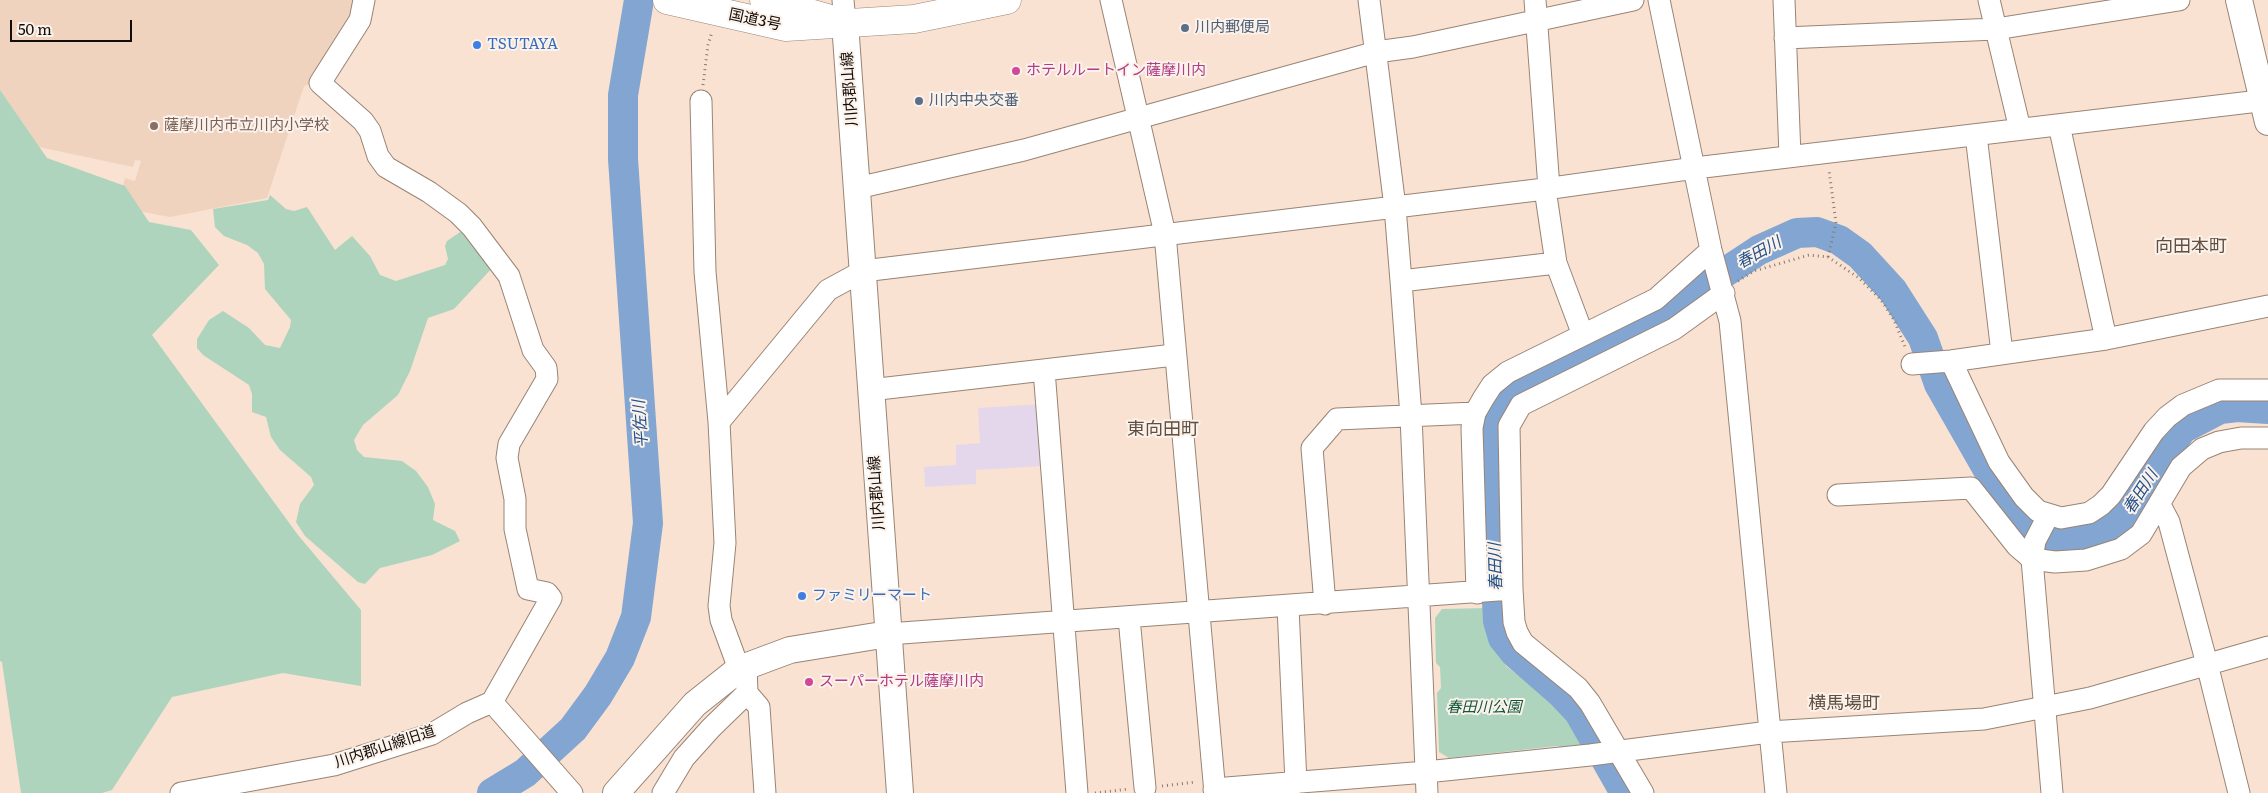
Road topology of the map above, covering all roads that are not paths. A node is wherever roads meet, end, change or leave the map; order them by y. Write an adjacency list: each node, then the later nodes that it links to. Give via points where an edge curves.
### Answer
1 (364, 0): 65 (street, via 360,20 320,83 363,120 378,156 386,166 429,192 472,227 509,276 533,350 546,368 546,379 509,444 507,458 515,499 515,529 528,589 547,593 551,598)
2 (764, 0): 14 (highway, 国道3号)
3 (1007, 0): 14 (highway, 国道3号, via 914,19)
4 (1112, 0): 20 (street)
5 (1369, 0): 17 (street)
6 (1633, 0): 13 (street)
7 (1659, 0): 25 (street)
8 (1784, 0): 16 (street)
9 (1988, 0): 15 (street)
10 (2179, 0): 15 (street)
11 (2238, 0): 19 (main road)
12 (672, 1): 14 (highway, 国道3号, via 786,27)
13 (1536, 10): 17 (street, via 1413,47); 27 (street)
14 (844, 12): 26 (main road, 川内郡山線)
15 (1996, 29): 16 (street); 22 (street)
16 (1785, 38): 24 (street)
17 (1376, 52): 20 (street); 28 (street)
18 (701, 101): 47 (street, via 705,272)
19 (2266, 108): 21 (street)
20 (1138, 118): 26 (street, via 1024,150); 29 (street)
21 (2059, 125): 22 (street); 37 (street)
22 (2020, 129): 23 (street)
23 (1976, 134): 24 (street); 38 (street)
24 (1790, 156): 25 (street)
25 (1695, 168): 27 (street); 30 (street)
26 (856, 188): 32 (main road, 川内郡山線)
27 (1547, 188): 28 (street); 31 (street)
28 (1395, 207): 29 (street); 33 (street)
29 (1165, 234): 32 (street); 39 (street)
30 (1712, 255): 34 (street); 36 (street, via 1656,299)
31 (1556, 263): 33 (street); 36 (street)
32 (862, 271): 43 (main road, 川内郡山線); 47 (street, via 828,290)
33 (1401, 281): 46 (street)
34 (1723, 290): 53 (street, via 1674,329 1521,405 1514,414 1508,439); 67 (street, via 1730,321)
35 (2268, 306): 37 (street)
36 (1583, 335): 45 (street, via 1508,372 1492,385)
37 (2106, 339): 38 (street)
38 (2002, 353): 40 (street)
39 (1174, 355): 42 (street); 58 (street)
40 (1948, 361): 41 (street); 51 (street, via 1999,462 2024,497)
41 (1916, 363)
42 (1044, 370): 43 (street); 60 (street)
43 (870, 390): 61 (main road, 川内郡山線)
44 (2268, 390): 51 (street, via 2219,390 2182,406 2154,431 2101,505 2076,517)
45 (1475, 413): 46 (street); 54 (street, via 1472,428)
46 (1411, 416): 55 (street); 56 (street, via 1337,419 1312,448)
47 (719, 422): 64 (street, via 725,543 719,606 721,620)
48 (2268, 438): 50 (street, via 2241,438 2202,449 2181,467)
49 (1838, 495): 52 (street, via 1971,488 2017,546)
50 (2160, 505): 52 (street, via 2141,534 2121,549 2079,561 2054,562); 63 (street, via 2168,522)
51 (2047, 519): 52 (street)
52 (2033, 550): 66 (street)
53 (1509, 590): 54 (street); 68 (street, via 1514,622 1523,643 1578,688)
54 (1480, 592): 55 (street)
55 (1418, 598): 56 (street); 70 (street)
56 (1325, 604): 57 (street)
57 (1288, 607): 58 (street); 69 (street)
58 (1199, 613): 59 (street); 73 (street)
59 (1129, 618): 60 (street); 71 (street)
60 (1064, 622): 61 (street); 79 (street)
61 (888, 634): 64 (main road, via 790,650); 78 (main road, 川内郡山線)
62 (2268, 647): 63 (street)
63 (2208, 664): 66 (street); 83 (street)
64 (744, 676): 75 (main road, via 695,704); 76 (street, via 711,728 684,758); 77 (street, via 759,707)
65 (492, 702): 72 (street); 74 (street, 川内郡山線旧道, via 432,734 334,765)
66 (2044, 708): 67 (street, via 1984,719); 82 (street)
67 (1769, 732): 68 (street); 81 (street)
68 (1616, 751): 70 (street); 80 (street)
69 (1296, 783): 70 (street); 73 (street)
70 (1427, 783)
71 (1145, 788)
72 (570, 791)
73 (1215, 791)
74 (181, 793)
75 (616, 793)
76 (663, 793)
77 (765, 793)
78 (900, 793)
79 (1077, 793)
80 (1643, 793)
81 (1776, 793)
82 (2052, 793)
83 (2239, 793)

